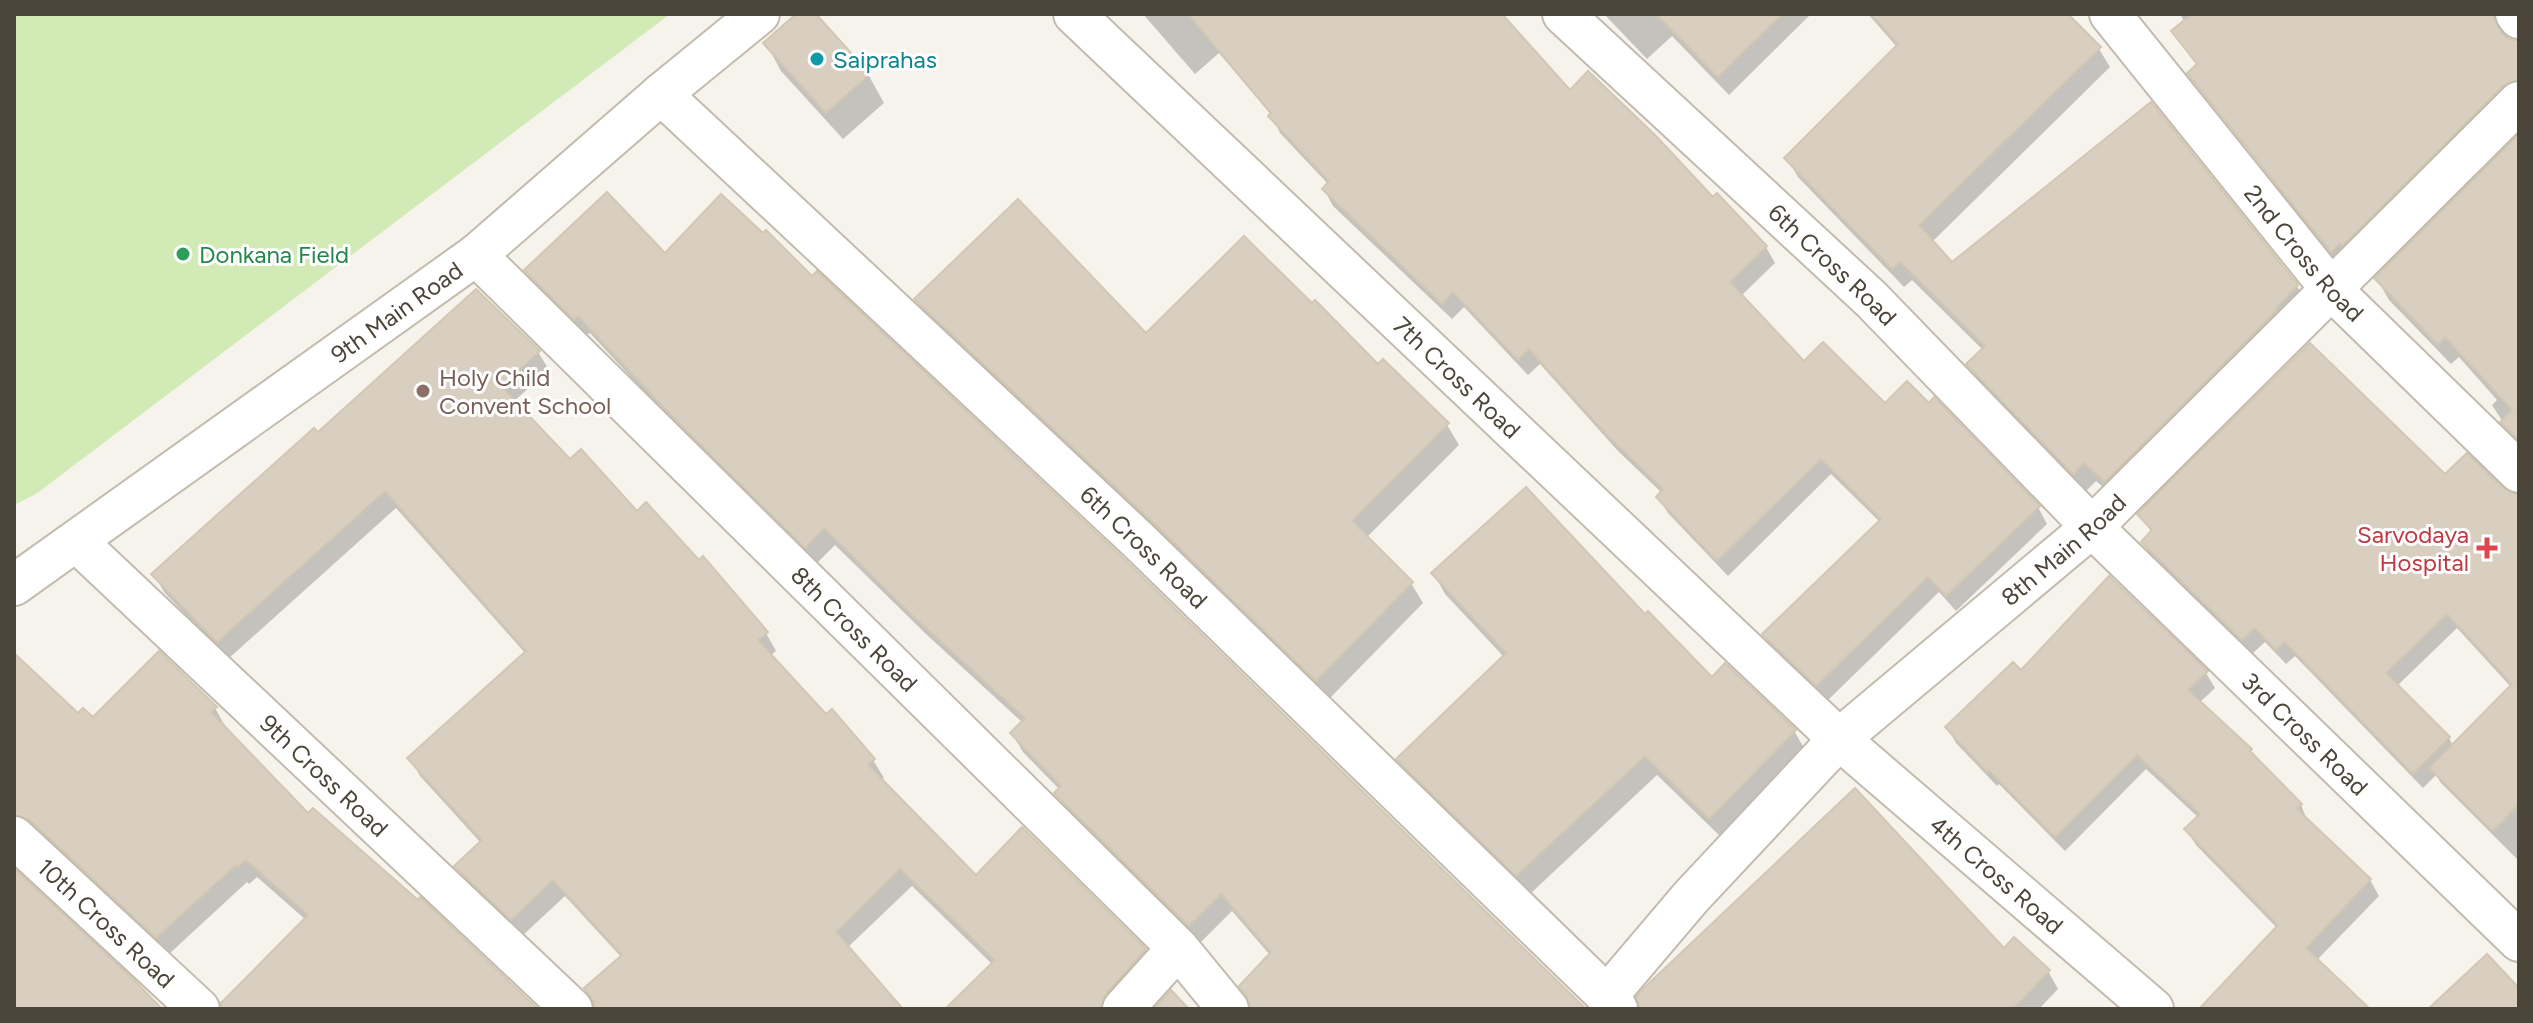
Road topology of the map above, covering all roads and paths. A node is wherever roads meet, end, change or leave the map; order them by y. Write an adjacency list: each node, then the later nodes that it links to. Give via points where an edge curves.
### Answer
1 (759, 14): 5 (street, 9th Main Road)
2 (1074, 14): 13 (street, 7th Cross Road)
3 (1563, 14): 10 (street, 6th Cross Road, via 1871,299)
4 (2110, 14): 8 (street, 2nd Cross Road)
5 (661, 94): 7 (street, 9th Main Road); 17 (street, 6th Cross Road, via 1139,541)
6 (2519, 102): 8 (street, 8th Main Road)
7 (476, 255): 11 (street, 9th Main Road); 16 (street, 8th Cross Road)
8 (2331, 289): 9 (street, 2nd Cross Road); 10 (street, 8th Main Road)
9 (2519, 472)
10 (2092, 527): 13 (street, 8th Main Road); 15 (street, 3rd Cross Road)
11 (77, 542): 12 (street, 9th Main Road); 19 (street, 9th Cross Road)
12 (14, 585)
13 (1839, 739): 17 (street, 8th Main Road, via 1691,897); 22 (street, 4th Cross Road)
14 (14, 837): 18 (street, 10th Cross Road)
15 (2519, 941)
16 (1178, 948): 20 (street); 21 (street, 8th Cross Road)
17 (1612, 1002)
18 (199, 1009)
19 (572, 1009)
20 (1123, 1009)
21 (1228, 1009)
22 (2153, 1009)

